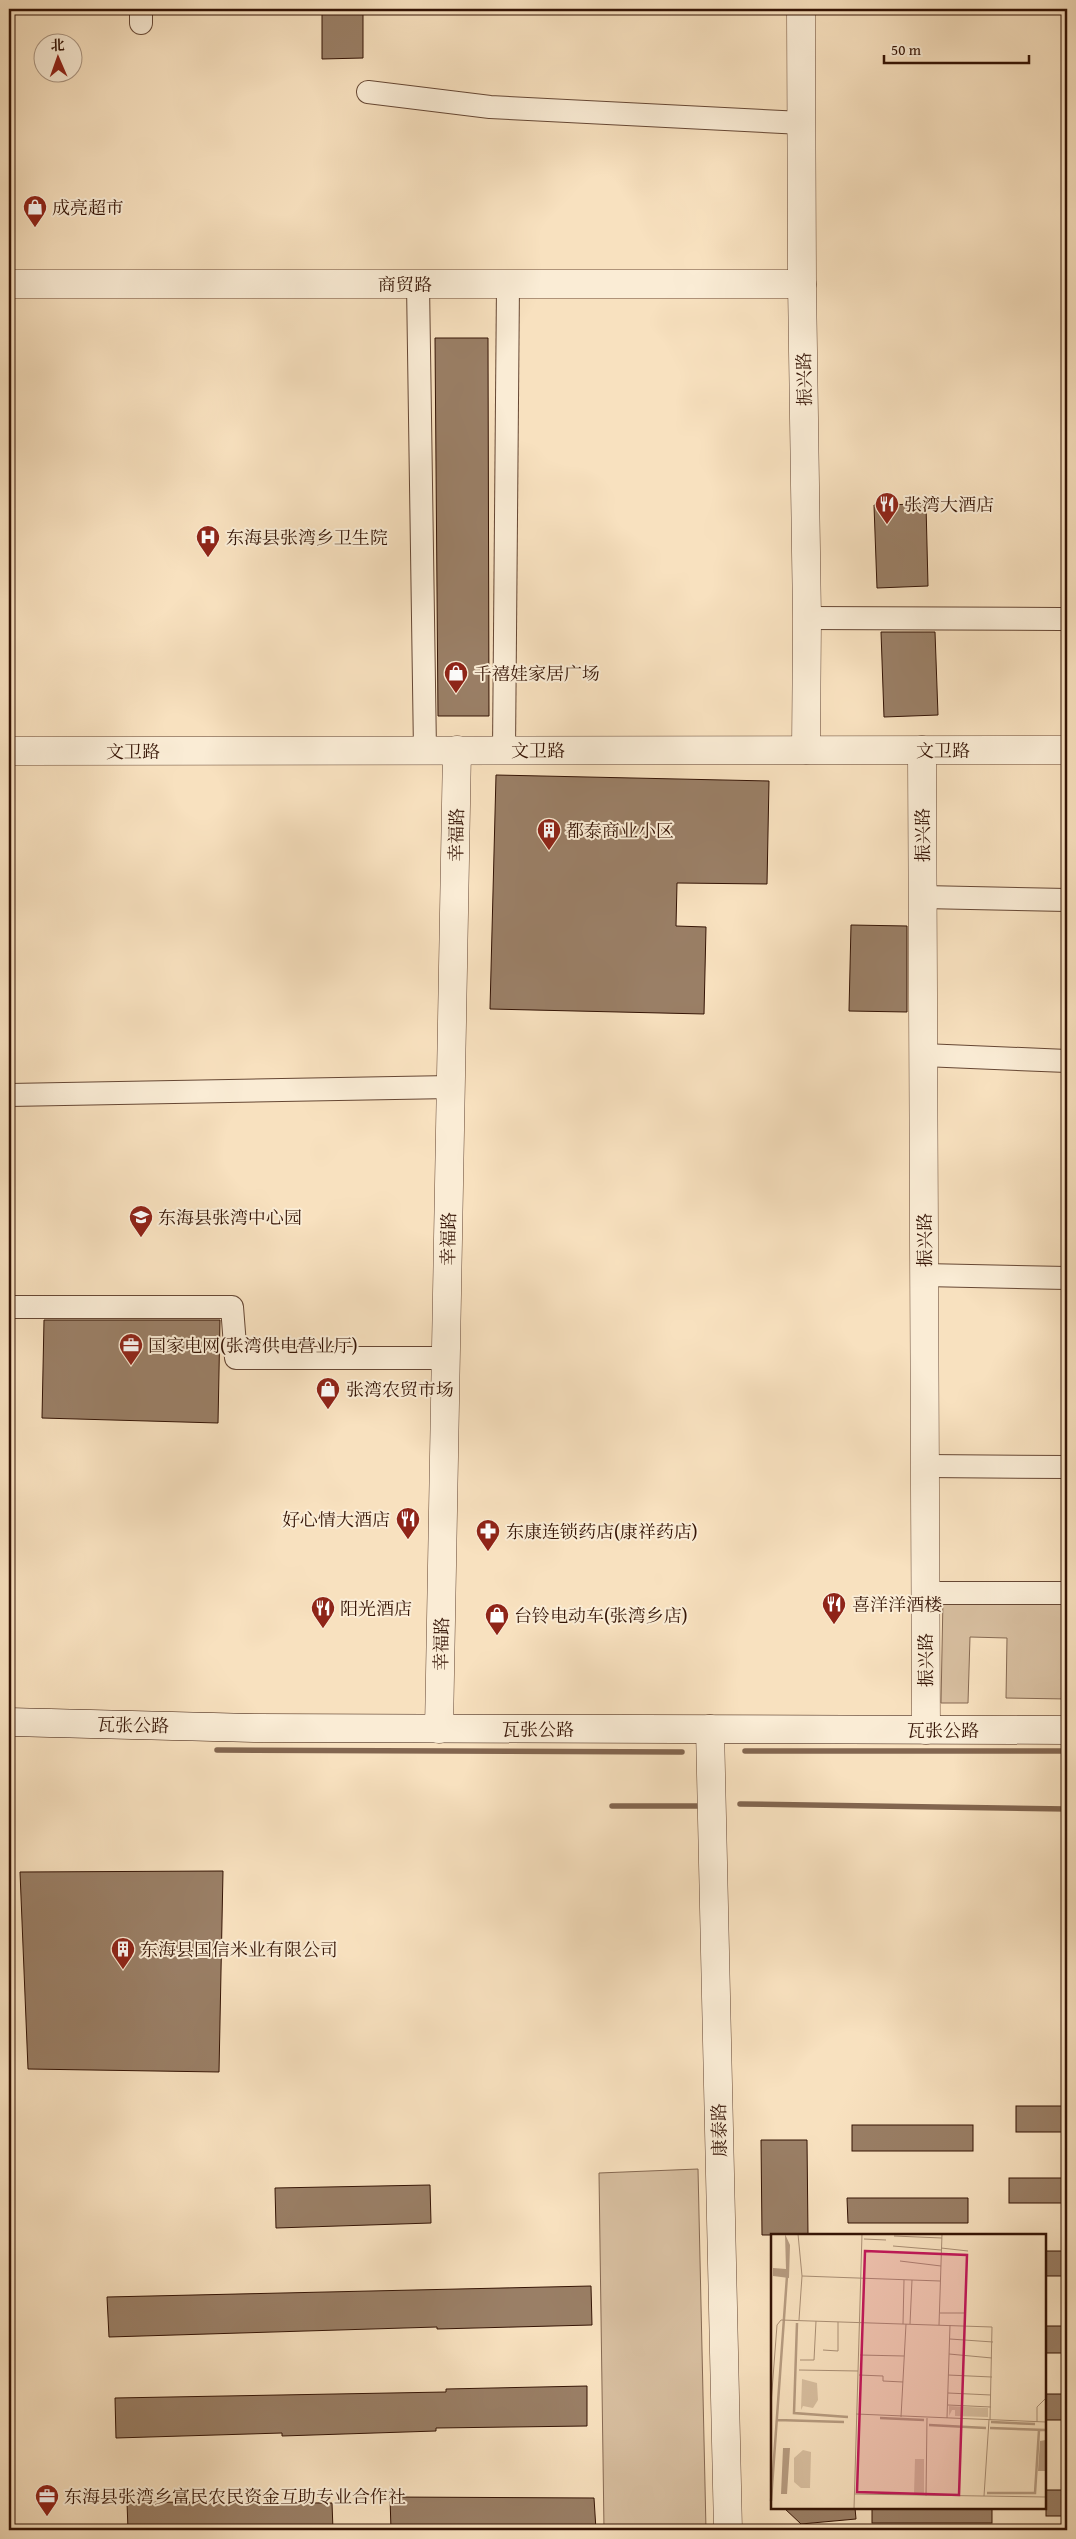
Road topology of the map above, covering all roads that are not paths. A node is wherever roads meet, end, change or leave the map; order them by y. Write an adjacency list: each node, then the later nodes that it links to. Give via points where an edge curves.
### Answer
1 (801, 9): 3 (street, 振兴路)
2 (368, 92): 3 (street, via 490,107)
3 (802, 122): 7 (street, 振兴路)
4 (9, 284): 5 (street, 商贸路)
5 (418, 284): 6 (street, 商贸路); 10 (street)
6 (508, 284): 7 (street, 商贸路); 12 (street)
7 (802, 284): 8 (street, 振兴路)
8 (807, 618): 9 (street); 13 (street, 振兴路)
9 (1061, 619)
10 (425, 750): 11 (street, 文卫路); 16 (street, 文卫路)
11 (457, 750): 12 (street, 文卫路); 21 (street, 幸福路)
12 (504, 750): 13 (street, 文卫路)
13 (806, 750): 14 (street, 文卫路)
14 (922, 750): 15 (street, 文卫路); 17 (street, 振兴路)
15 (1067, 750)
16 (9, 751)
17 (923, 897): 18 (street); 19 (street, 振兴路)
18 (1067, 900)
19 (923, 1055): 20 (street); 23 (street, 振兴路)
20 (1067, 1060)
21 (451, 1087): 22 (street); 26 (street, 幸福路)
22 (9, 1095)
23 (924, 1275): 24 (street); 27 (street, 振兴路)
24 (1067, 1278)
25 (9, 1307): 26 (street, via 232,1307 236,1358)
26 (446, 1358): 32 (street, 幸福路)
27 (925, 1466): 28 (street); 29 (street, 振兴路)
28 (1067, 1467)
29 (925, 1593): 30 (street); 34 (street, 振兴路)
30 (1067, 1593)
31 (9, 1722): 32 (street, 瓦张公路, via 244,1728)
32 (439, 1728): 33 (street, 瓦张公路)
33 (710, 1729): 34 (street, 瓦张公路); 36 (street, 康泰路)
34 (926, 1730): 35 (street, 瓦张公路)
35 (1067, 1730)
36 (728, 2530)

